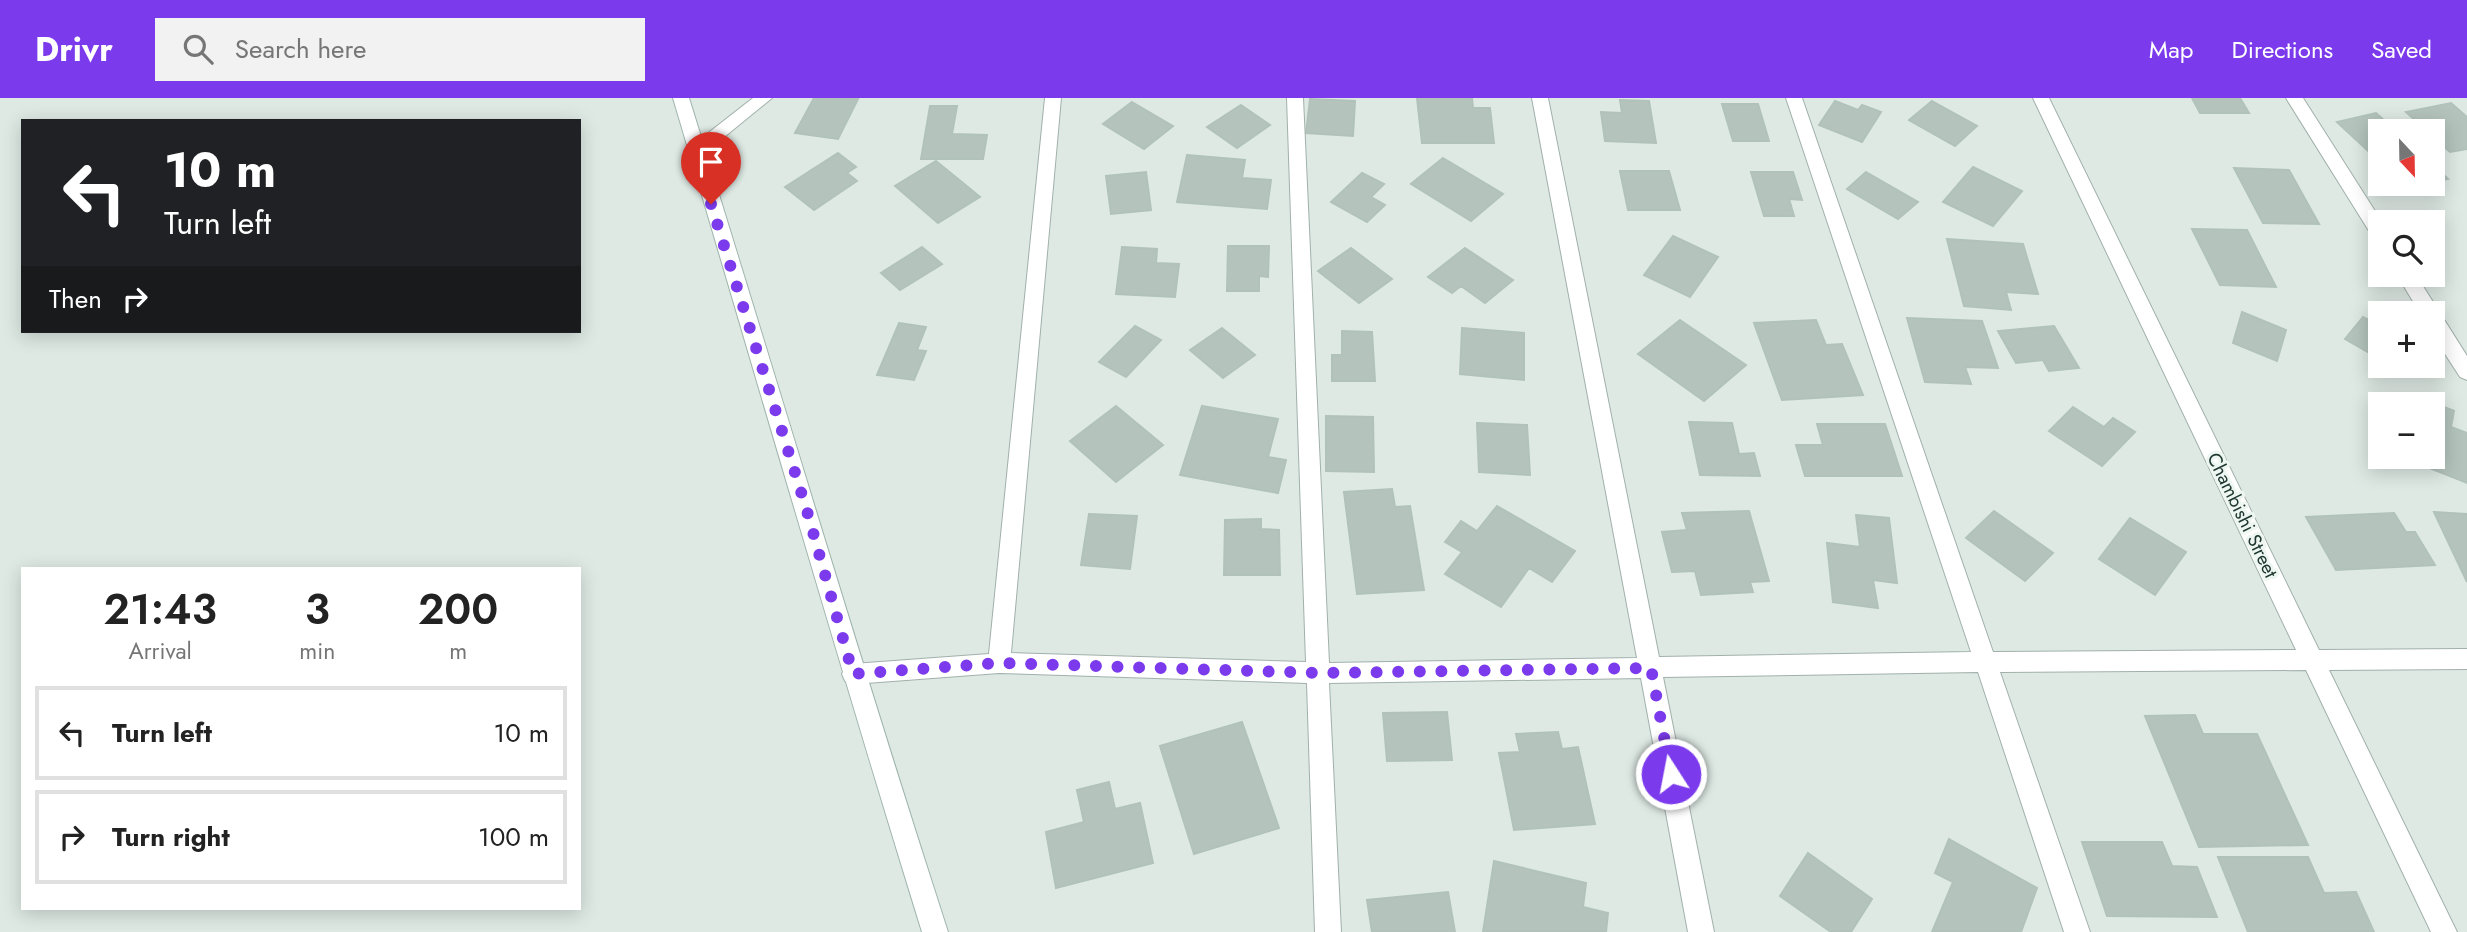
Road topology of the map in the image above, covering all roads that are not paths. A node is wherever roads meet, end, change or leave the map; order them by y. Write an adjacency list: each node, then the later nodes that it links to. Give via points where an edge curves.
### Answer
1 (681, 98): 9 (street)
2 (764, 98): 9 (street)
3 (1053, 98): 16 (street)
4 (1295, 98): 18 (street)
5 (1540, 98): 17 (street)
6 (1794, 98): 14 (street)
7 (2041, 98): 15 (street, Chambishi Street)
8 (2294, 98): 10 (street)
9 (695, 152): 19 (street)
10 (2368, 215)
11 (2445, 337): 12 (street)
12 (2467, 372)
13 (2467, 659): 15 (street)
14 (1986, 662): 15 (street); 17 (street); 23 (street)
15 (2314, 662): 24 (street, Chambishi Street)
16 (999, 663): 18 (street); 19 (street)
17 (1651, 668): 18 (street); 22 (street)
18 (1319, 673): 21 (street)
19 (853, 674): 20 (street)
20 (935, 932)
21 (1328, 932)
22 (1701, 932)
23 (2077, 932)
24 (2444, 932)

